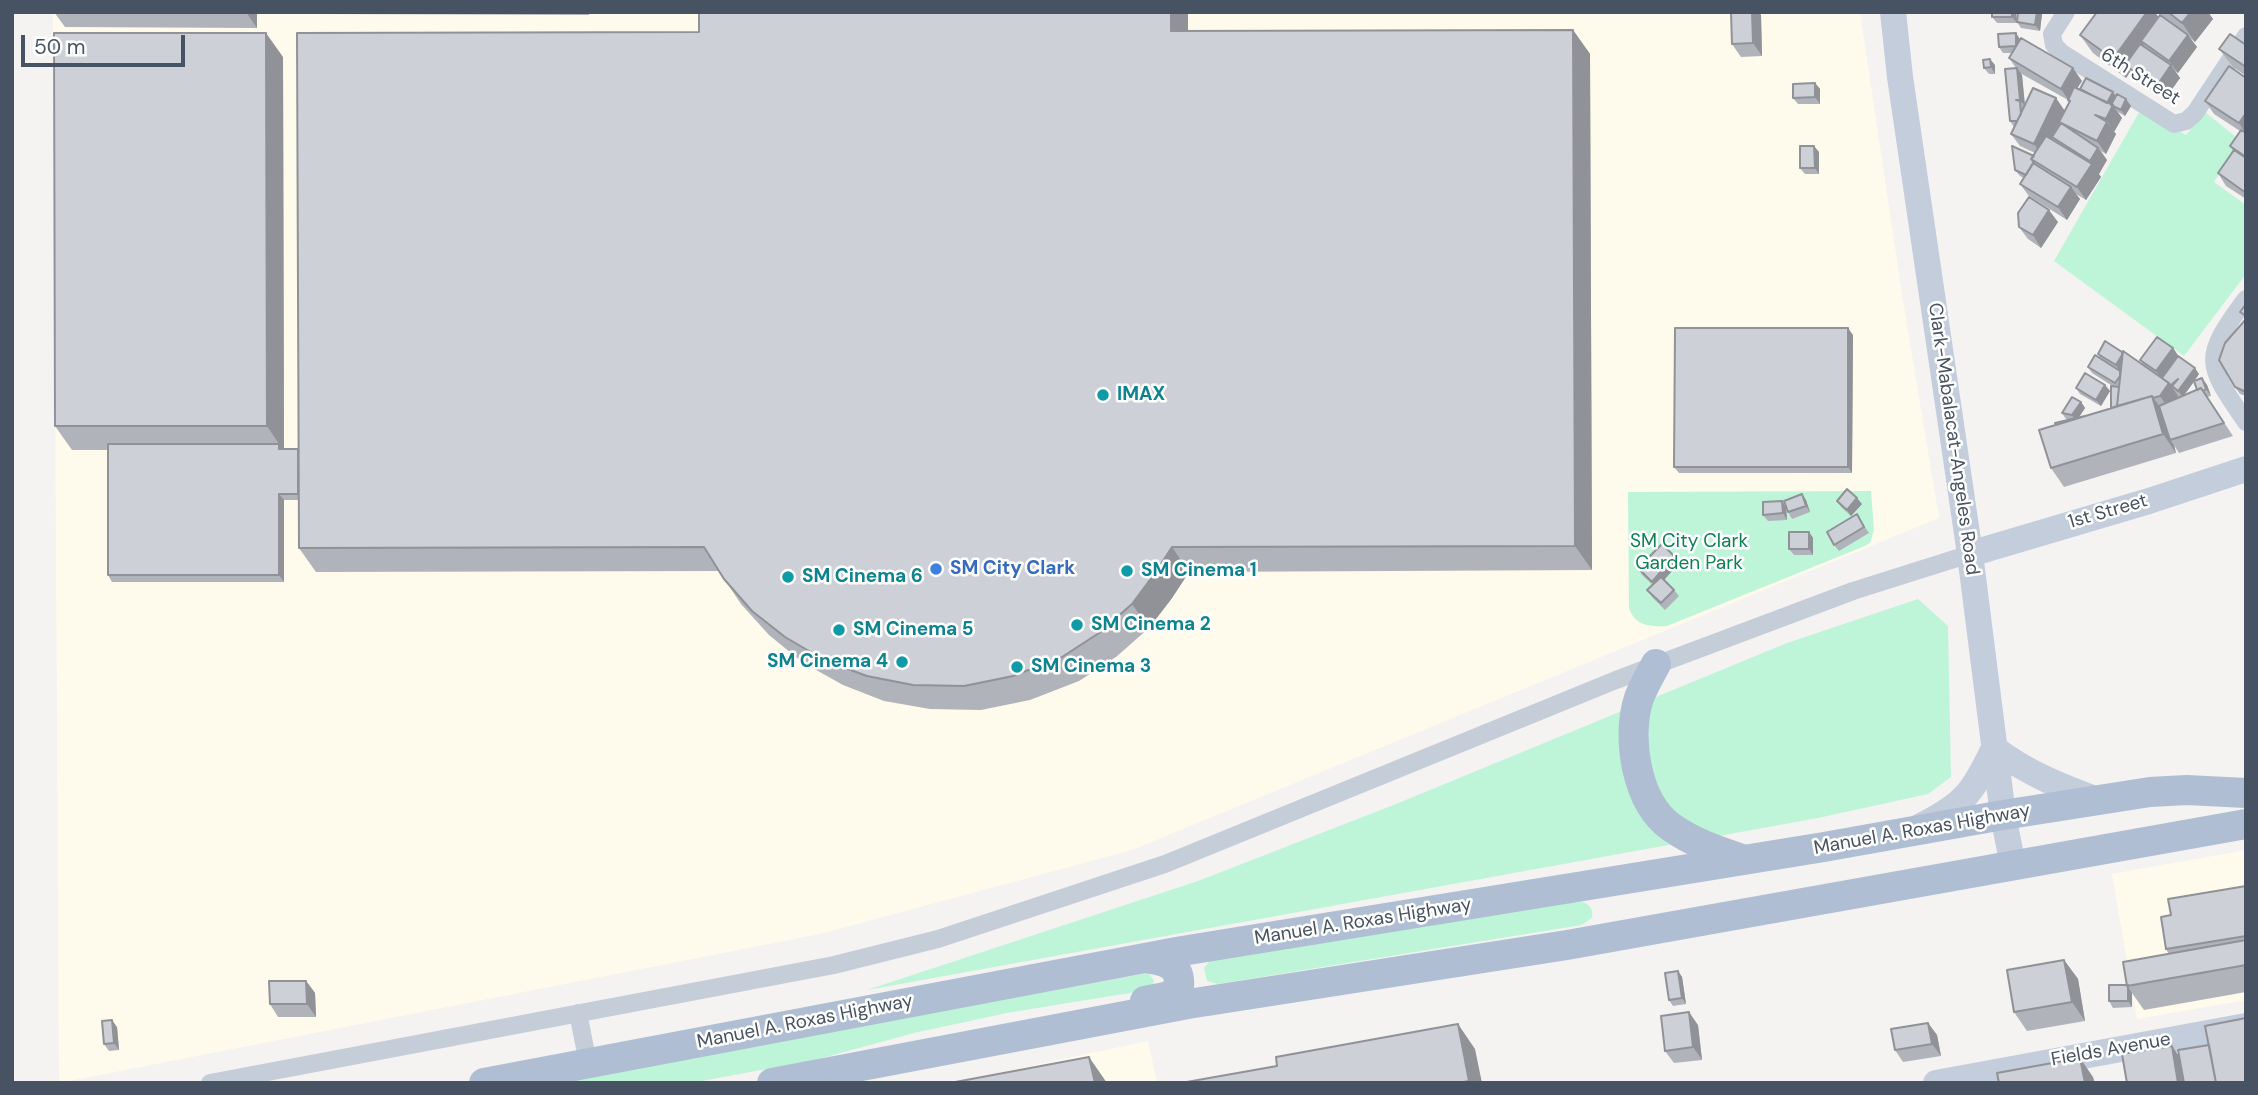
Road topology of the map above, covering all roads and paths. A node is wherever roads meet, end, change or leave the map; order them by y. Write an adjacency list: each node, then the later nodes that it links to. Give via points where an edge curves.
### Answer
1 (1893, 12): 7 (main road, Clark-Mabalacat-Angeles Road)
2 (2066, 12): 3 (street, 6th Street, via 2052,34 2054,45 2174,124 2194,113)
3 (2246, 36)
4 (2246, 299): 5 (street, via 2219,338 2212,363 2222,388)
5 (2246, 422)
6 (2246, 469): 7 (main road, 1st Street)
7 (1970, 554): 8 (street); 9 (main road, Clark-Mabalacat-Angeles Road)
8 (1656, 664): 15 (main road, via 1639,698 1632,734 1649,802 1669,826 1706,848); 18 (street, via 1103,886 938,939 834,965)
9 (1994, 748): 11 (main road, via 2011,762); 12 (main road, Clark-Mabalacat-Angeles Road); 14 (main road, via 1966,798)
10 (2246, 793): 11 (main road, Manuel A. Roxas Highway, via 2150,792)
11 (2099, 801): 12 (main road, Manuel A. Roxas Highway)
12 (2003, 815): 14 (main road, Manuel A. Roxas Highway); 16 (main road, Clark-Mabalacat-Angeles Road)
13 (2246, 824): 16 (main road)
14 (1907, 833): 15 (main road, Manuel A. Roxas Highway)
15 (1746, 860): 17 (main road, Manuel A. Roxas Highway)
16 (2013, 866): 20 (main road, via 1567,945 1188,1004)
17 (1145, 958): 20 (main road, via 1173,966 1180,979 1176,992 923,1044); 21 (main road, Manuel A. Roxas Highway)
18 (578, 1013): 21 (street); 22 (street)
19 (2246, 1026): 25 (main road, Fields Avenue)
20 (905, 1057): 24 (main road)
21 (588, 1063): 23 (main road, Manuel A. Roxas Highway)
22 (210, 1083)
23 (484, 1083)
24 (772, 1083)
25 (1936, 1083)

